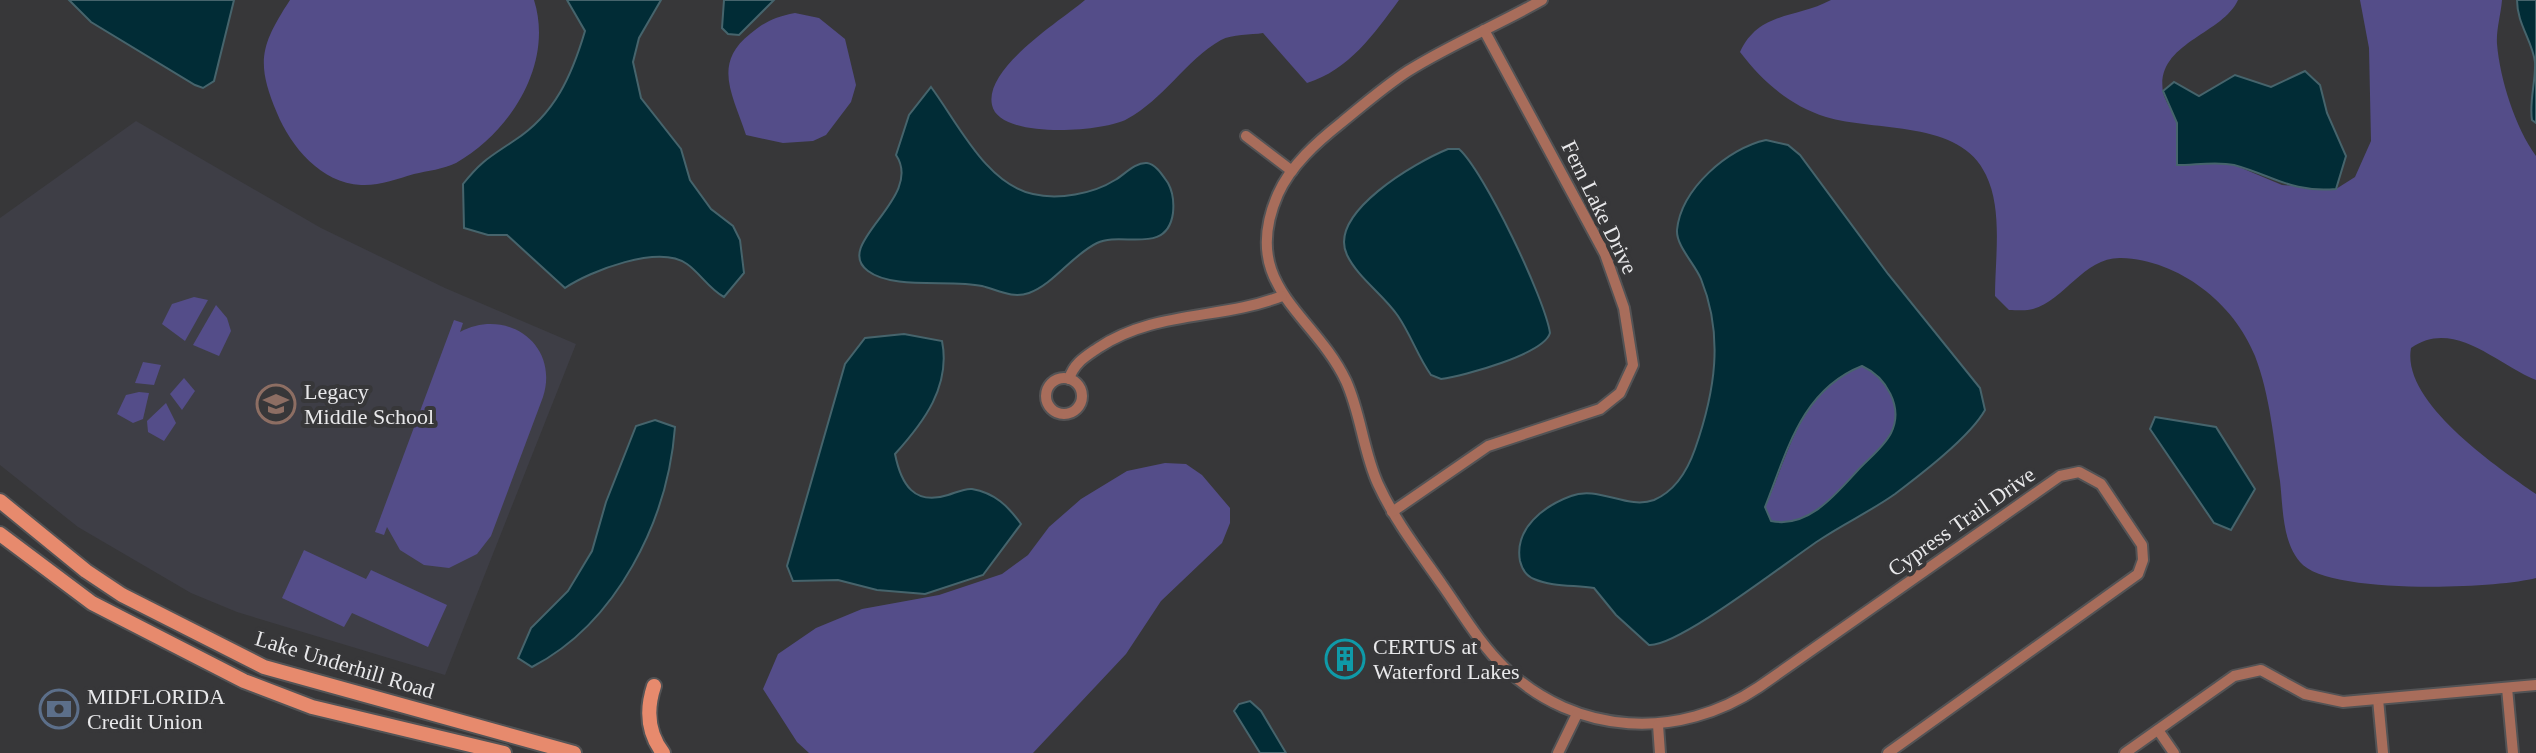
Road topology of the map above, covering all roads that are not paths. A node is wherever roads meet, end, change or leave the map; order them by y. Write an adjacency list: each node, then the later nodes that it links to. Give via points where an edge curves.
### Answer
1 (1542, 0): 2 (street, Cypress Trail Drive)
2 (1484, 30): 4 (street, Cypress Trail Drive, via 1394,81 1327,134); 8 (street, Fern Lake Drive, via 1601,244 1624,308 1633,365 1623,389 1604,407 1492,444)
3 (1246, 136): 4 (street)
4 (1292, 171): 5 (street, Cypress Trail Drive, via 1274,204 1268,237)
5 (1282, 296): 6 (street, via 1142,326 1081,360); 8 (street, Cypress Trail Drive, via 1346,380 1370,462)
6 (1069, 379)
7 (0, 501): 10 (street, Lake Underhill Road)
8 (1392, 512): 16 (street, Cypress Trail Drive, via 1499,662 1539,695)
9 (0, 534): 11 (street, Lake Underhill Road)
10 (103, 583): 11 (street); 20 (street, Lake Underhill Road, via 264,667)
11 (92, 603): 19 (street, Lake Underhill Road, via 217,668 312,707)
12 (2536, 685): 14 (street)
13 (654, 686): 21 (street, via 648,714)
14 (2507, 688): 15 (street); 28 (street)
15 (2378, 699): 18 (street, via 2328,701 2253,670 2234,676); 27 (street)
16 (1577, 714): 17 (street, Cypress Trail Drive); 22 (street)
17 (1658, 725): 23 (street); 24 (street, Cypress Trail Drive, via 1703,716 1745,697 2054,479 2076,472 2093,478 2140,541 2138,574)
18 (2158, 730): 25 (street); 26 (street)
19 (504, 753)
20 (572, 753)
21 (663, 753)
22 (1558, 753)
23 (1660, 753)
24 (1888, 753)
25 (2125, 753)
26 (2174, 753)
27 (2383, 753)
28 (2513, 753)

